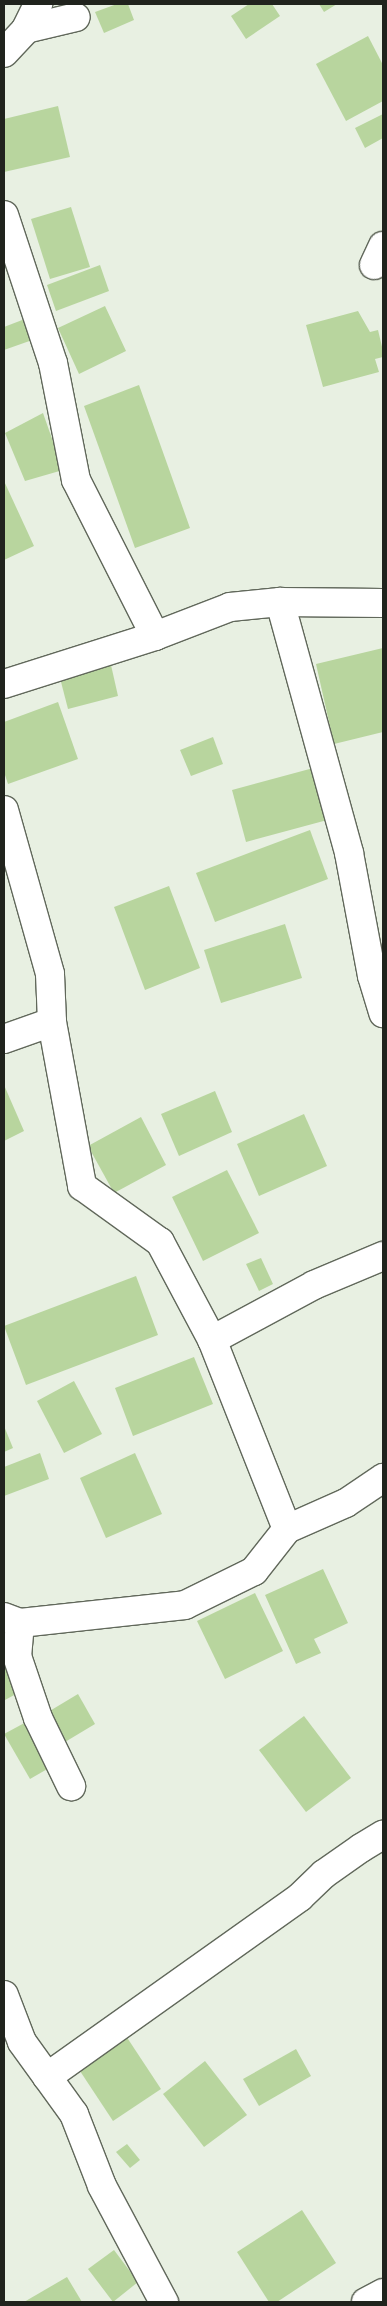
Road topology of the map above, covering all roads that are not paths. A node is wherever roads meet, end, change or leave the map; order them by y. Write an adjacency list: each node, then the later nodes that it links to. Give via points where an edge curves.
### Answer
1 (38, 4): 3 (street)
2 (76, 17): 3 (street)
3 (26, 29): 4 (street)
4 (4, 53)
5 (4, 215): 8 (street, via 53,363 76,480)
6 (280, 602): 7 (street); 8 (street, via 230,607); 11 (street, via 349,853 372,976)
7 (383, 603)
8 (155, 636): 9 (street)
9 (4, 684)
10 (4, 810): 12 (street, via 50,974)
11 (383, 1014)
12 (52, 1022): 13 (street); 15 (street, via 82,1186 160,1242)
13 (4, 1039)
14 (383, 1256): 15 (street, via 314,1285)
15 (212, 1340): 17 (street)
16 (383, 1478): 17 (street, via 346,1504)
17 (287, 1529): 18 (street, via 254,1571 185,1605)
18 (12, 1620): 19 (street, via 17,1656 38,1718)
19 (72, 1786)
20 (383, 1835): 22 (street, via 339,1863 300,1897)
21 (4, 1995): 22 (street, via 22,2042)
22 (47, 2077): 24 (street, via 74,2114 102,2186)
23 (383, 2293): 25 (street)
24 (164, 2302)
25 (366, 2302)

